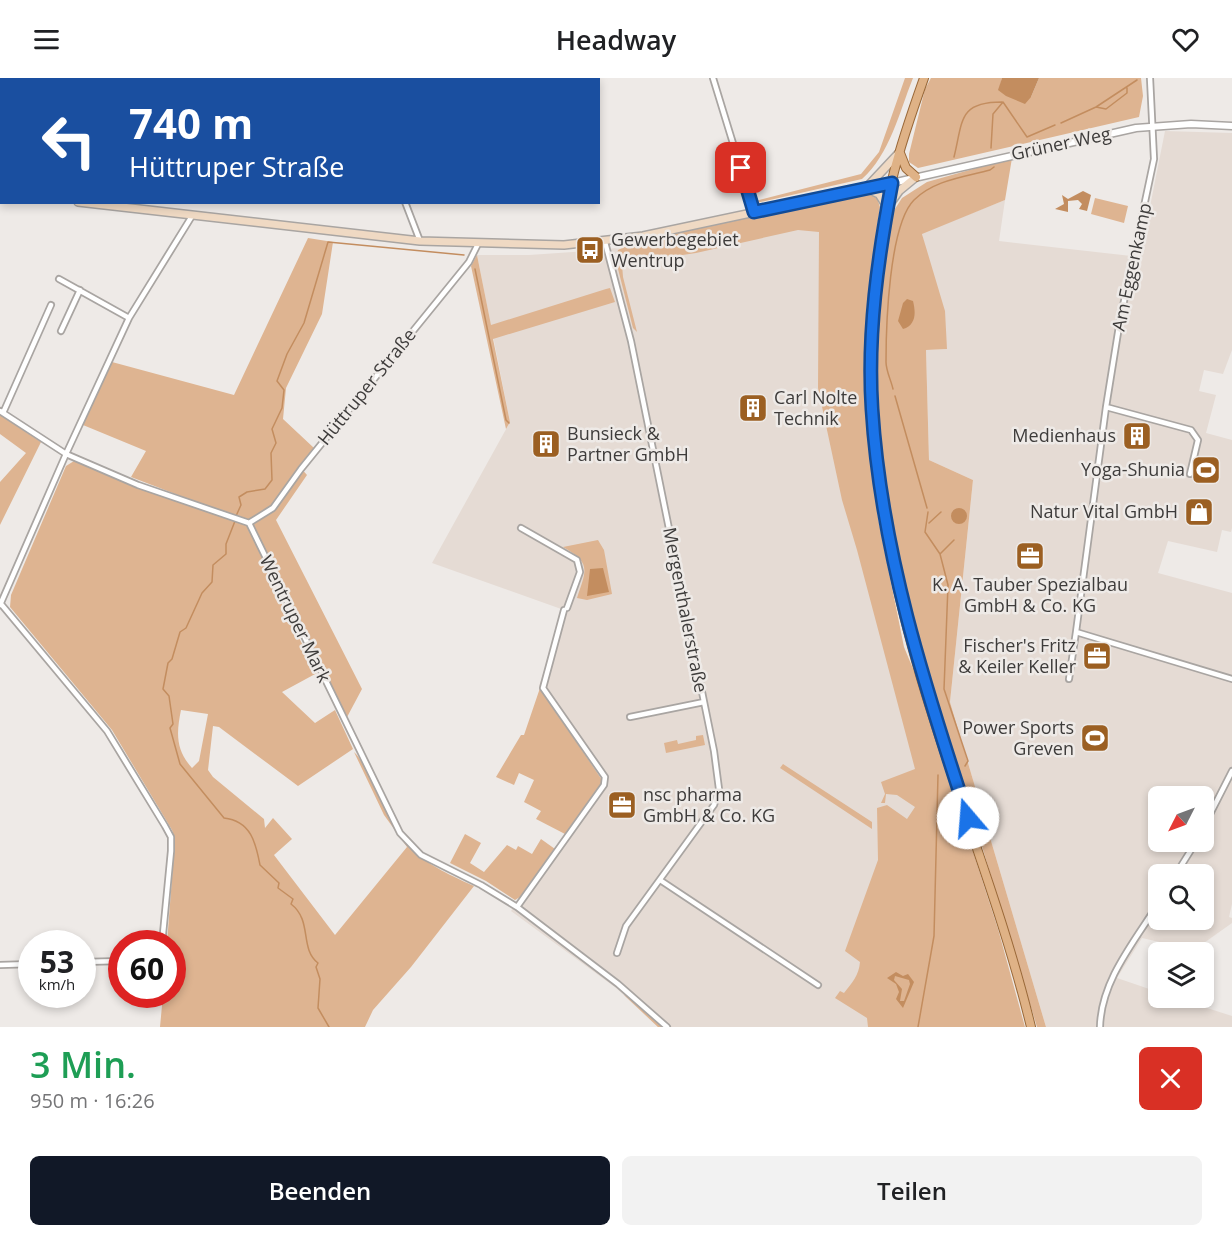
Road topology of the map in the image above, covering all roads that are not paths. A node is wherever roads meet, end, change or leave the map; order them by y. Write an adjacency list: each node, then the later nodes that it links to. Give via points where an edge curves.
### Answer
1 (713, 78): 13 (street)
2 (924, 78): 6 (main road)
3 (1150, 78): 4 (street, Am Eggenkamp)
4 (1154, 126): 5 (street, Grüner Weg); 7 (street, Grüner Weg); 23 (street, Am Eggenkamp, via 1152,172)
5 (1232, 126)
6 (900, 152): 7 (main road, via 906,168); 8 (main road); 9 (main road)
7 (916, 177): 8 (street, Grüner Weg); 12 (main road, via 898,191)
8 (892, 183): 9 (main road); 12 (main road)
9 (866, 188): 12 (main road, via 879,194); 13 (main road)
10 (94, 204): 14 (main road)
11 (406, 204): 15 (street)
12 (887, 208): 46 (main road, via 877,274 871,406 877,474 892,561 918,661)
13 (754, 212): 16 (main road)
14 (192, 216): 15 (main road); 21 (street)
15 (420, 240): 17 (main road)
16 (605, 242): 17 (main road); 33 (street, Mergenthalerstraße, via 631,341)
17 (478, 244): 27 (street, Hüttruper Straße, via 469,262 301,468 273,508)
18 (59, 279): 19 (street)
19 (80, 290): 21 (street); 22 (street)
20 (51, 305): 24 (street)
21 (129, 318): 25 (street)
22 (61, 331)
23 (1106, 407): 26 (street, via 1191,430 1198,440); 30 (street, Am Eggenkamp)
24 (1, 412): 25 (street)
25 (66, 454): 27 (street, via 138,485); 29 (street)
26 (1190, 474)
27 (249, 523): 38 (street, Wentruper Mark, via 400,833 421,855)
28 (521, 528): 38 (street, via 577,560 580,572 565,609 543,688 605,777 604,785)
29 (1, 605): 40 (street, via 107,731 171,837)
30 (1076, 632): 31 (street, Am Eggenkamp); 32 (street)
31 (1069, 679)
32 (1232, 679)
33 (704, 702): 34 (street); 37 (street, Mergenthalerstraße, via 718,795)
34 (630, 717)
35 (1232, 771): 36 (street)
36 (1214, 806)
37 (660, 880): 41 (street, Mergenthalerstraße, via 626,926); 44 (street)
38 (517, 907): 45 (street, Wentruper Mark)
39 (1148, 921): 47 (street, via 1111,982 1103,1001)
40 (163, 930)
41 (617, 953)
42 (18, 964): 43 (street)
43 (0, 965)
44 (818, 985)
45 (667, 1027)
46 (1031, 1027)
47 (1100, 1027)

